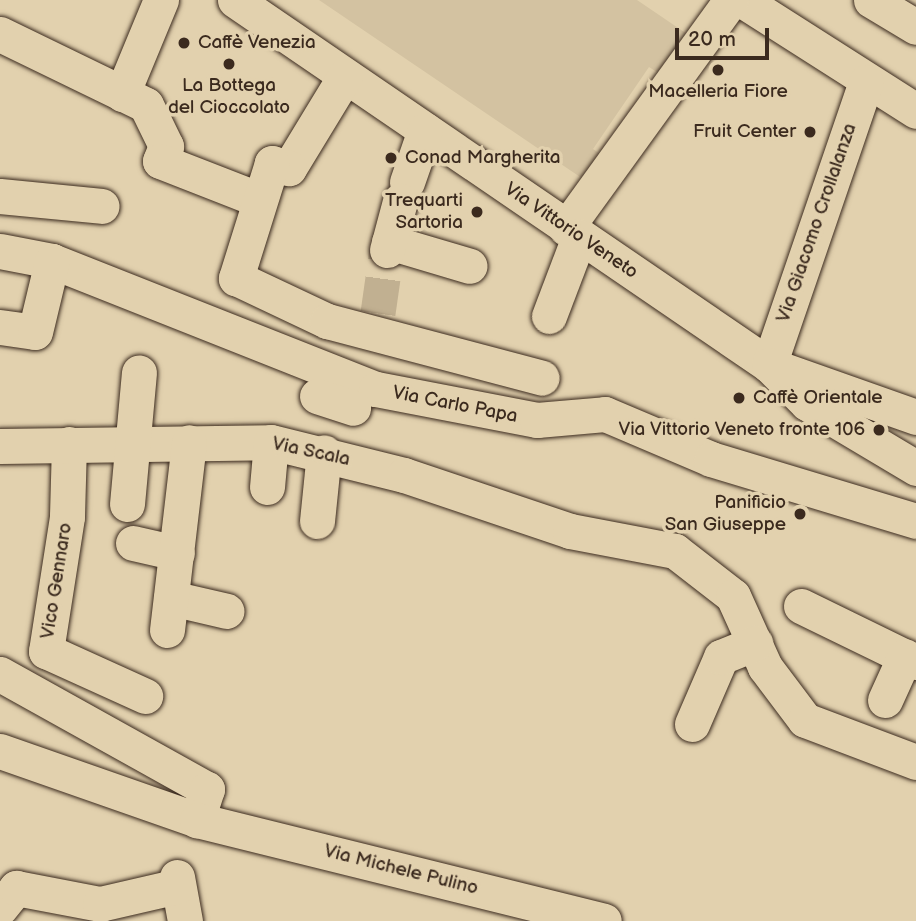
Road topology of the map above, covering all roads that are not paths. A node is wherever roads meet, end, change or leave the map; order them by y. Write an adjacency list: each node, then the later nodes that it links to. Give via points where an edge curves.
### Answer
1 (161, 0): 9 (street)
2 (871, 0): 5 (street)
3 (745, 1): 8 (street); 15 (street)
4 (243, 2): 7 (street, Via Vittorio Veneto)
5 (916, 27)
6 (0, 34): 9 (street)
7 (345, 76): 11 (street, Via Vittorio Veneto); 13 (street, via 289,167 272,163)
8 (866, 82): 10 (street); 21 (street, Via Giacomo Crollalanza)
9 (122, 94): 13 (street, via 146,105 166,146 160,161)
10 (916, 111)
11 (425, 131): 15 (street, Via Vittorio Veneto); 18 (street, via 388,246)
12 (0, 196): 14 (street)
13 (260, 200): 23 (street, via 236,278 327,321)
14 (102, 206)
15 (572, 232): 19 (street); 21 (street, Via Vittorio Veneto)
16 (0, 251): 17 (street, Via Carlo Papa)
17 (52, 261): 20 (street, via 35,332); 36 (street, Via Carlo Papa, via 376,389 537,420 605,414 711,459)
18 (470, 266)
19 (548, 316)
20 (0, 327)
21 (769, 365): 26 (street, Via Vittorio Veneto); 33 (street, Via Vittorio Veneto, via 807,404)
22 (139, 373): 30 (street)
23 (542, 378)
24 (317, 396): 25 (street)
25 (353, 408)
26 (916, 417)
27 (188, 442): 28 (street, Via Scala); 30 (street, Via Scala); 39 (street)
28 (271, 442): 32 (street, Via Scala); 34 (street)
29 (69, 444): 30 (street, Via Scala); 31 (street, Via Scala); 45 (street, Vico Gennaro, via 67,517 46,651)
30 (133, 445): 35 (street)
31 (0, 446)
32 (324, 452): 37 (street); 42 (street, Via Scala, via 570,531 675,551 733,596)
33 (916, 468)
34 (267, 487)
35 (127, 504)
36 (903, 516)
37 (317, 522)
38 (133, 543): 39 (street)
39 (177, 552): 41 (street, via 169,614)
40 (800, 606): 43 (street)
41 (227, 611)
42 (755, 643): 47 (street, via 722,657); 49 (street, Via Scala, via 805,720)
43 (910, 659): 46 (street)
44 (0, 674): 50 (street, via 207,789)
45 (145, 696)
46 (885, 700)
47 (692, 724)
48 (0, 751): 50 (street, Via Michele Pulino)
49 (905, 757)
50 (197, 820): 52 (street, Via Michele Pulino)
51 (0, 908): 53 (street, via 16,888 100,904 177,881)
52 (554, 915): 54 (street, Via Michele Pulino)
53 (185, 921)
54 (604, 921)

